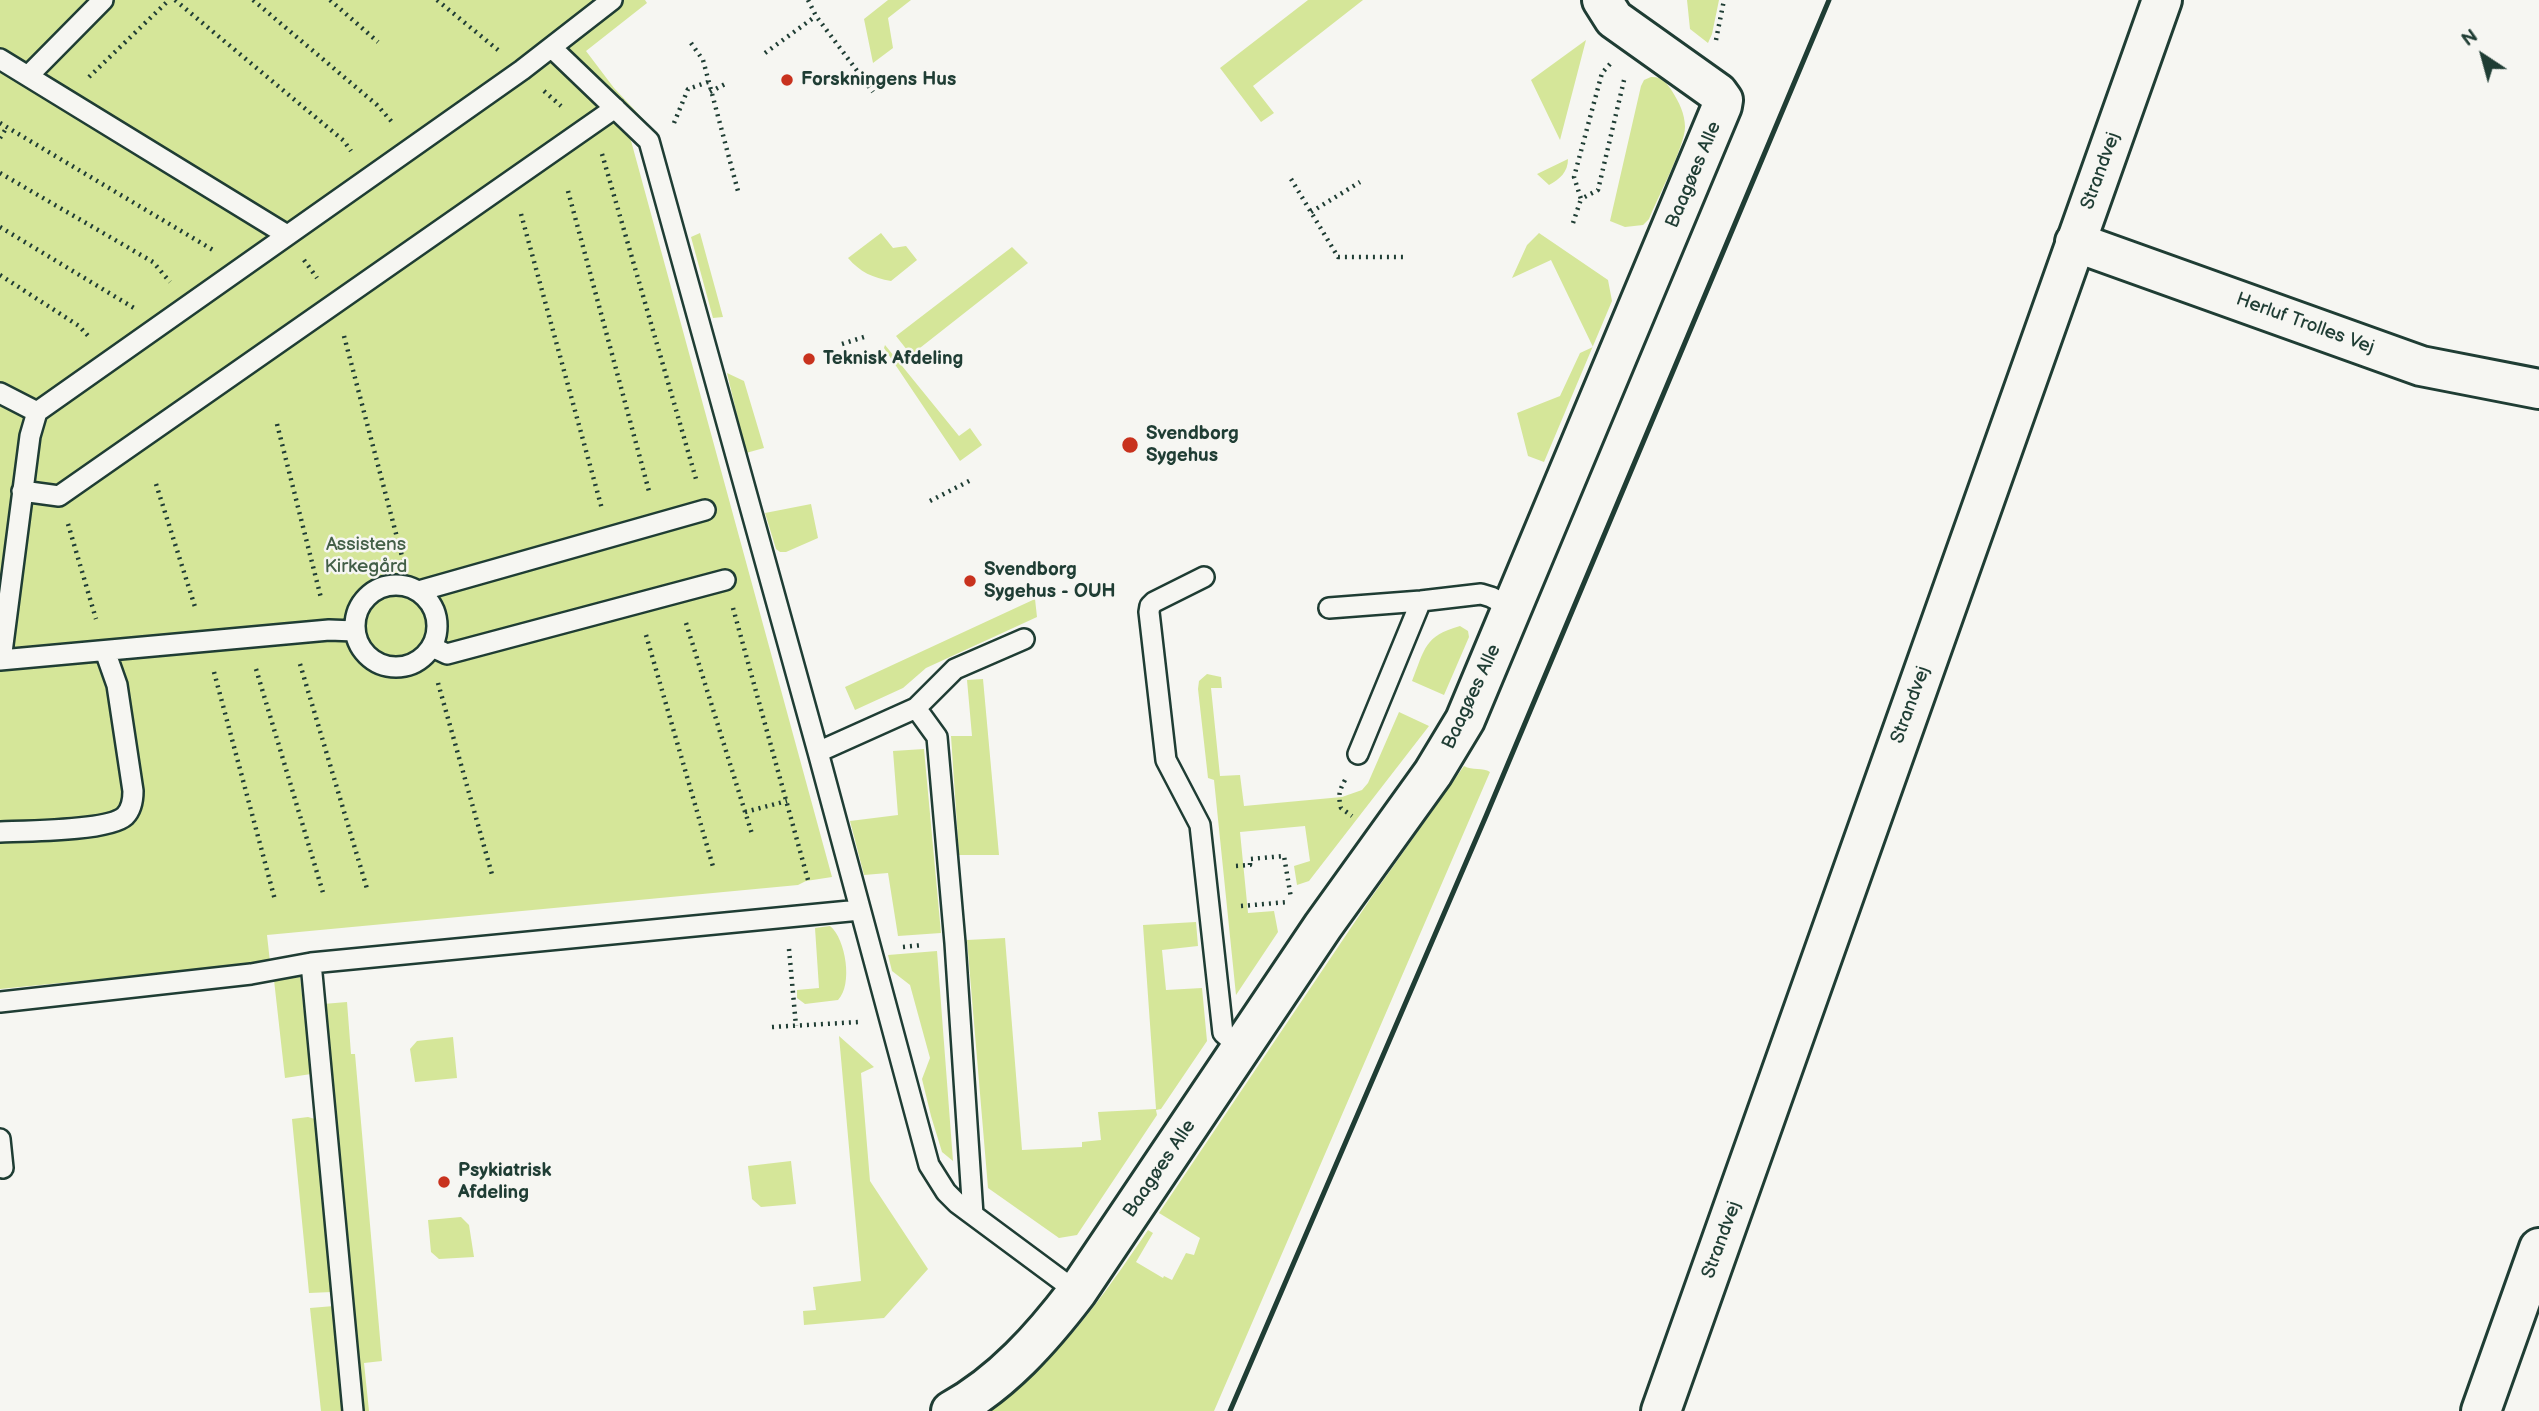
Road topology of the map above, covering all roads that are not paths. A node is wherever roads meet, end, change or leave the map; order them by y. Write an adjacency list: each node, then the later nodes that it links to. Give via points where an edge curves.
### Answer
1 (103, 0): 7 (lane)
2 (611, 0): 5 (lane)
3 (1602, 0): 21 (street, Baagøes Alle, via 1614,19 1723,100)
4 (2162, 0): 10 (street, Strandvej)
5 (552, 48): 8 (lane); 9 (lane)
6 (0, 59): 7 (lane)
7 (27, 76): 9 (lane)
8 (615, 108): 14 (lane, via 59,496); 28 (lane, via 649,141)
9 (287, 235): 13 (lane)
10 (2075, 242): 11 (street, Herluf Trolles Vej, via 2421,366); 42 (street, Strandvej)
11 (2539, 388)
12 (0, 393): 13 (lane)
13 (37, 412): 14 (lane)
14 (22, 491): 26 (lane)
15 (705, 509): 18 (lane)
16 (1204, 576): 34 (lane, via 1154,602 1149,611 1167,760 1200,825 1223,1032)
17 (725, 580): 25 (lane, via 447,654)
18 (412, 589): 22 (lane, via 392,585 368,596 360,606); 25 (lane, via 430,602 436,616 437,632)
19 (1421, 601): 20 (lane); 21 (lane, via 1480,594); 29 (lane)
20 (1329, 607)
21 (1512, 608): 34 (street, Baagøes Alle, via 1447,752)
22 (355, 631): 24 (lane); 25 (lane, via 370,658 388,667 409,666)
23 (1024, 639): 27 (lane, via 955,669)
24 (105, 651): 26 (lane); 30 (lane, via 117,685 133,790 127,814 106,825)
25 (429, 651)
26 (0, 660)
27 (916, 708): 28 (lane); 37 (lane, via 937,737)
28 (818, 752): 31 (lane)
29 (1358, 754)
30 (0, 832)
31 (860, 910): 32 (lane); 37 (lane, via 929,1165 946,1192)
32 (311, 963): 33 (lane); 40 (lane)
33 (0, 1002)
34 (1241, 1049): 39 (street, Baagøes Alle)
35 (0, 1139): 36 (lane)
36 (3, 1168)
37 (973, 1215): 39 (lane)
38 (2539, 1248): 43 (street)
39 (1077, 1292): 41 (street, Baagøes Alle, via 1023,1356)
40 (353, 1411)
41 (951, 1411)
42 (1661, 1411)
43 (2481, 1411)

